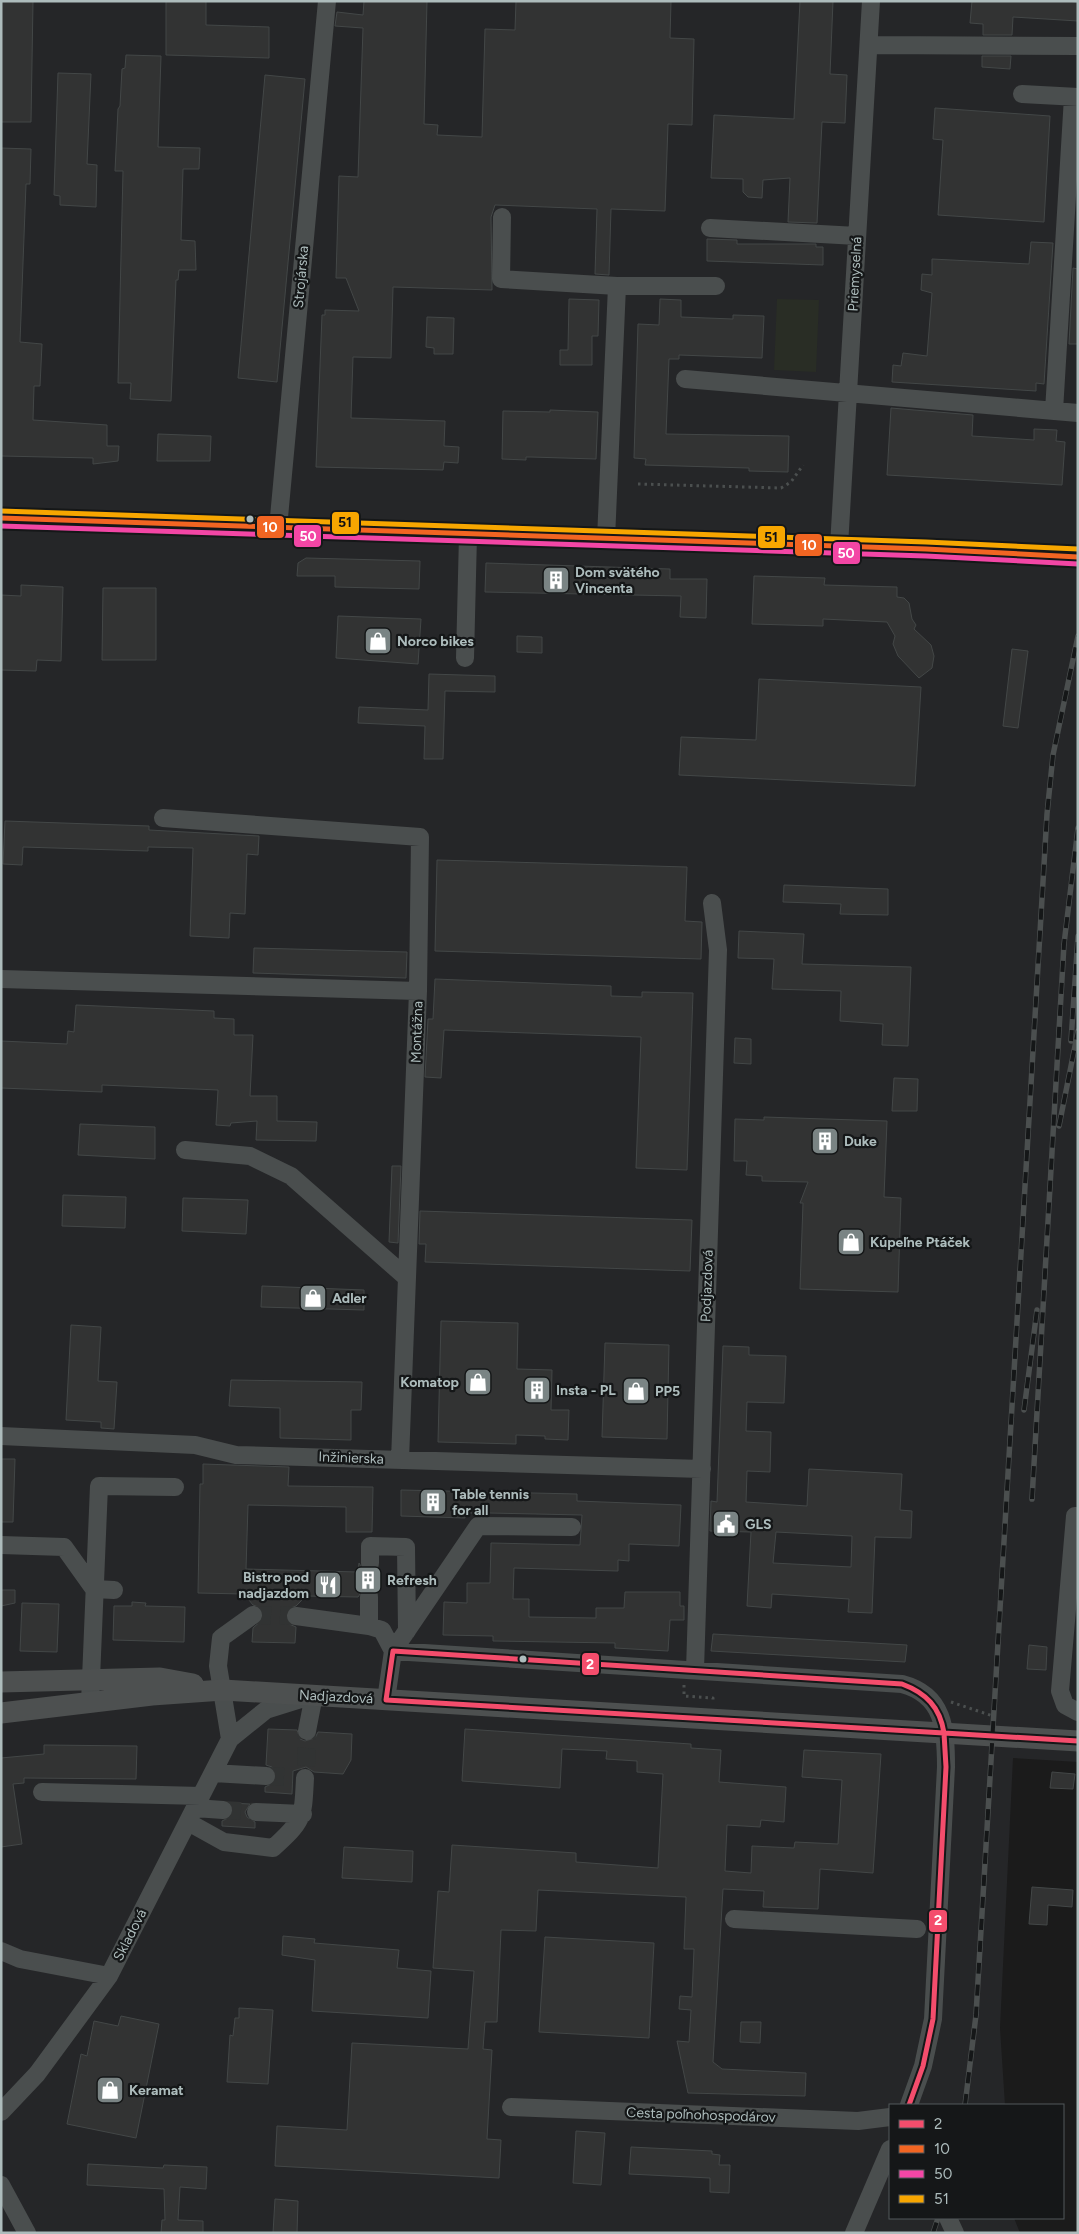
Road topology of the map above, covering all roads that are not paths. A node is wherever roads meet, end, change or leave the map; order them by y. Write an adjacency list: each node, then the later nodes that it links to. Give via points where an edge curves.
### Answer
1 (327, 1): 17 (street, Strojárska)
2 (872, 1): 3 (street, Priemyselná)
3 (869, 45): 4 (street); 9 (street, Priemyselná)
4 (1078, 46)
5 (1022, 94): 6 (street)
6 (1075, 97): 14 (street)
7 (502, 217): 10 (street, via 502,279)
8 (710, 228): 9 (street)
9 (857, 236): 13 (street, Priemyselná)
10 (617, 286): 11 (street); 19 (street)
11 (716, 286)
12 (685, 379): 13 (street)
13 (848, 392): 14 (street); 20 (street, Priemyselná)
14 (1054, 411): 15 (street)
15 (1078, 413)
16 (1, 518): 17 (street)
17 (278, 528): 18 (street)
18 (468, 535): 19 (street); 22 (street)
19 (606, 539): 20 (street)
20 (839, 546): 21 (street)
21 (1078, 557)
22 (465, 658)
23 (163, 818): 26 (street, via 420,837)
24 (712, 902): 31 (street, Podjazdová, via 718,950)
25 (1, 979): 26 (street, Montážna)
26 (418, 991): 28 (street, Montážna)
27 (185, 1150): 28 (street, via 250,1156 291,1176)
28 (408, 1278): 30 (street, Montážna)
29 (1, 1436): 30 (street, Inžinierska, via 195,1445 236,1455)
30 (400, 1460): 31 (street, Inžinierska)
31 (702, 1469): 45 (street, Podjazdová)
32 (175, 1487): 37 (street, via 99,1486)
33 (1075, 1516): 52 (street, via 1060,1691 1065,1705)
34 (572, 1527): 43 (street, via 478,1526)
35 (1, 1545): 37 (street, via 64,1547)
36 (370, 1554): 43 (street, via 406,1547)
37 (94, 1589): 38 (street); 47 (street)
38 (114, 1590)
39 (370, 1597): 42 (street)
40 (253, 1615): 48 (street, via 221,1638 218,1666)
41 (296, 1616): 42 (street)
42 (369, 1626): 44 (street, via 382,1630)
43 (406, 1631): 44 (street)
44 (393, 1650): 45 (street); 50 (street)
45 (696, 1670): 69 (street, via 902,1684 926,1694 935,1706 946,1738 933,2019 923,2066)
46 (1, 1682): 47 (main road, Nadjazdová)
47 (91, 1682): 48 (main road, Nadjazdová, via 160,1678); 51 (street)
48 (223, 1690): 49 (main road, Nadjazdová); 51 (main road, Nadjazdová); 55 (street)
49 (314, 1695): 50 (main road, Nadjazdová); 54 (street); 55 (street, Skladová, via 266,1710)
50 (386, 1700): 56 (main road, Nadjazdová)
51 (90, 1703): 53 (main road, Nadjazdová)
52 (1078, 1712)
53 (1, 1713)
54 (308, 1731)
55 (230, 1739): 57 (street, Skladová)
56 (1078, 1741)
57 (213, 1773): 59 (street); 61 (street, Skladová)
58 (301, 1774): 64 (street)
59 (266, 1776)
60 (42, 1792): 61 (street)
61 (194, 1809): 62 (street); 64 (street, via 224,1842 273,1848 292,1831); 68 (street, Skladová)
62 (223, 1810)
63 (256, 1812): 64 (street)
64 (303, 1814)
65 (734, 1919): 66 (street)
66 (917, 1930)
67 (1, 1951): 68 (street, via 20,1959)
68 (109, 1976): 71 (street, Skladová, via 37,2074)
69 (909, 2104)
70 (511, 2107): 72 (street, Cesta poľnohospodárov, via 858,2121)
71 (1, 2112)
72 (889, 2117)
73 (889, 2155): 77 (street)
74 (1, 2186): 76 (street)
75 (948, 2219): 78 (street)
76 (27, 2233)
77 (854, 2233)
78 (955, 2233)

